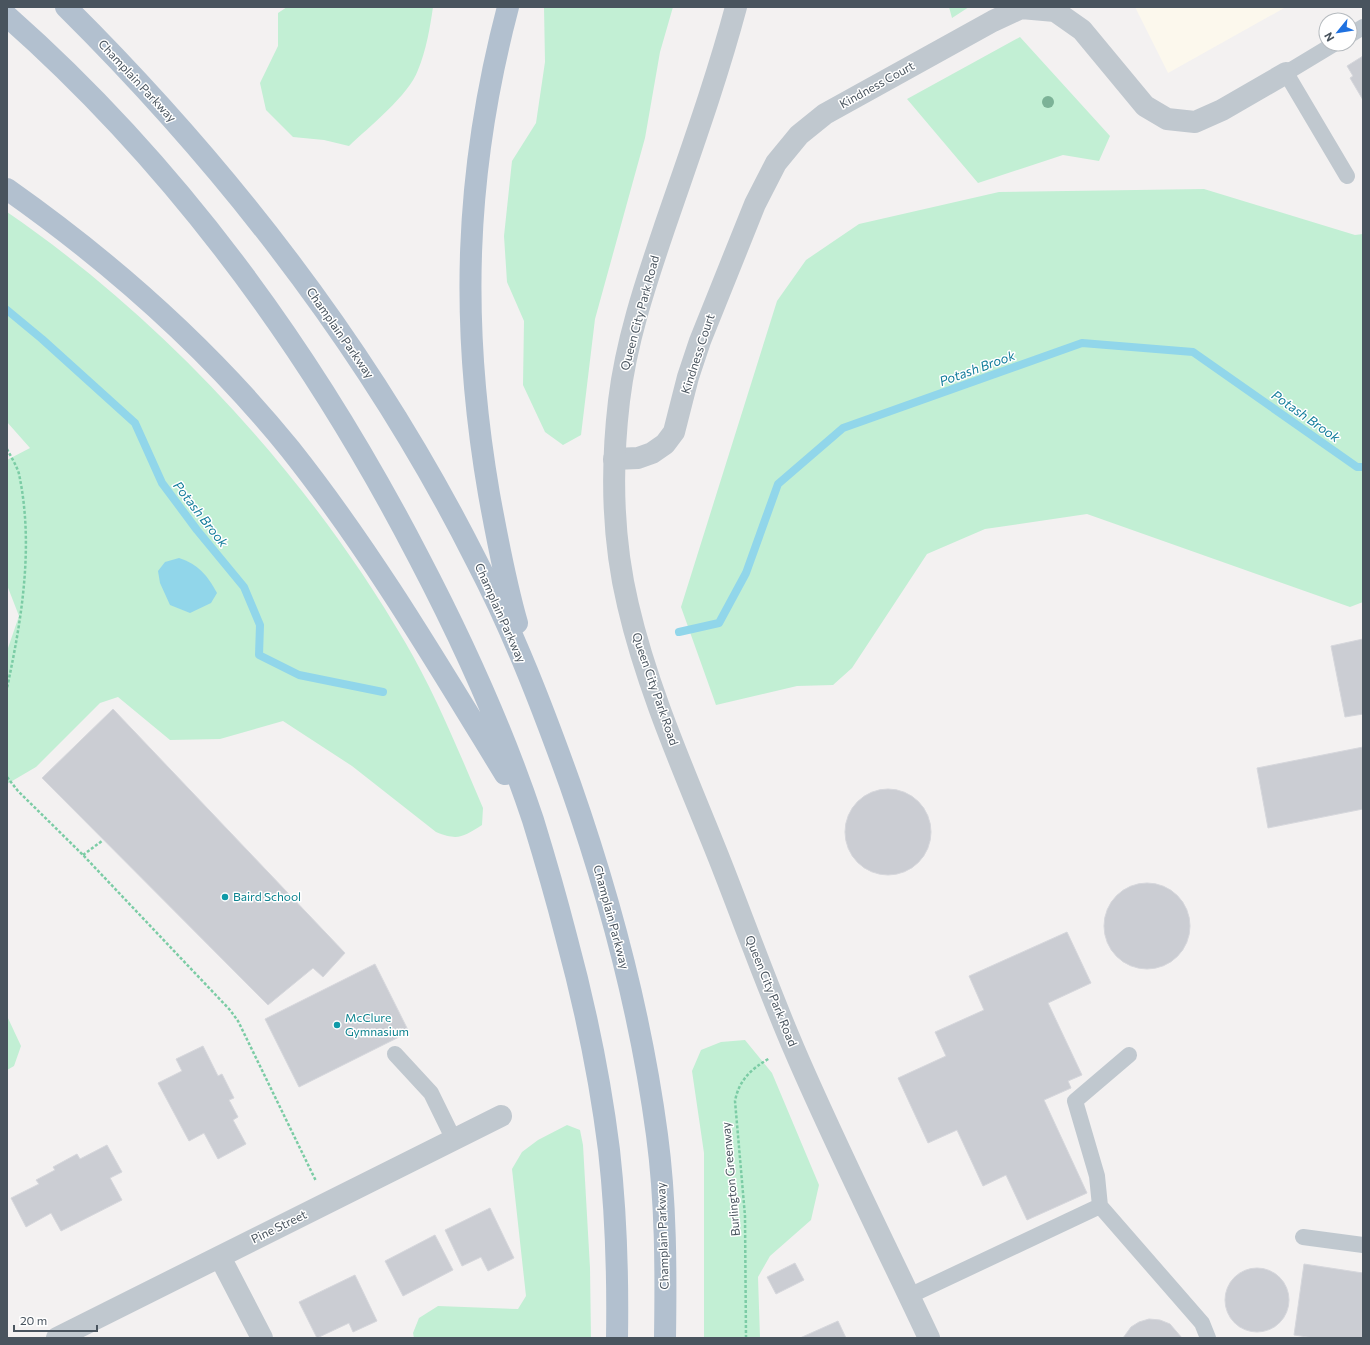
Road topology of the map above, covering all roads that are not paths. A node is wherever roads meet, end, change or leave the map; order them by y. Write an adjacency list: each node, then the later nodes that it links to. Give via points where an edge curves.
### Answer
1 (66, 7): 10 (main road, Champlain Parkway, via 207,158 276,244 369,373 425,465 478,563)
2 (508, 7): 10 (main road, via 491,76 479,149 472,228 471,340 478,420 496,536 512,608)
3 (736, 7): 9 (street, Queen City Park Road, via 638,312 624,372)
4 (7, 16): 11 (main road, via 62,66 158,169 233,261 299,353 380,484 447,612 486,700)
5 (1321, 52): 6 (lane)
6 (1286, 73): 7 (lane); 9 (street, Kindness Court, via 1222,110 1195,122 1167,119 1145,106 1082,30 1055,11 1021,8 825,114 799,135 776,164 755,204 700,341 674,432 665,444 652,453 638,458)
7 (1347, 176)
8 (7, 189): 11 (main road, via 89,251 158,310 225,376 290,449 406,610)
9 (614, 459): 20 (street, Queen City Park Road, via 613,495 620,564 639,646 664,719 793,1046)
10 (542, 706): 24 (main road, Champlain Parkway, via 608,900 645,1054 657,1138 662,1203)
11 (532, 818): 23 (main road, via 579,986 596,1069 609,1151 616,1264)
12 (395, 1054): 15 (lane, via 431,1093)
13 (1128, 1055): 16 (lane, via 1074,1101 1097,1176)
14 (501, 1116): 15 (street, Pine Street)
15 (454, 1140): 19 (street, Pine Street)
16 (1100, 1206): 20 (lane); 26 (lane, via 1202,1322)
17 (1303, 1237): 18 (lane)
18 (1363, 1245)
19 (220, 1257): 21 (street, Pine Street); 22 (street)
20 (909, 1296): 25 (street, Queen City Park Road)
21 (57, 1338)
22 (262, 1338)
23 (617, 1338)
24 (665, 1338)
25 (929, 1338)
26 (1208, 1338)

